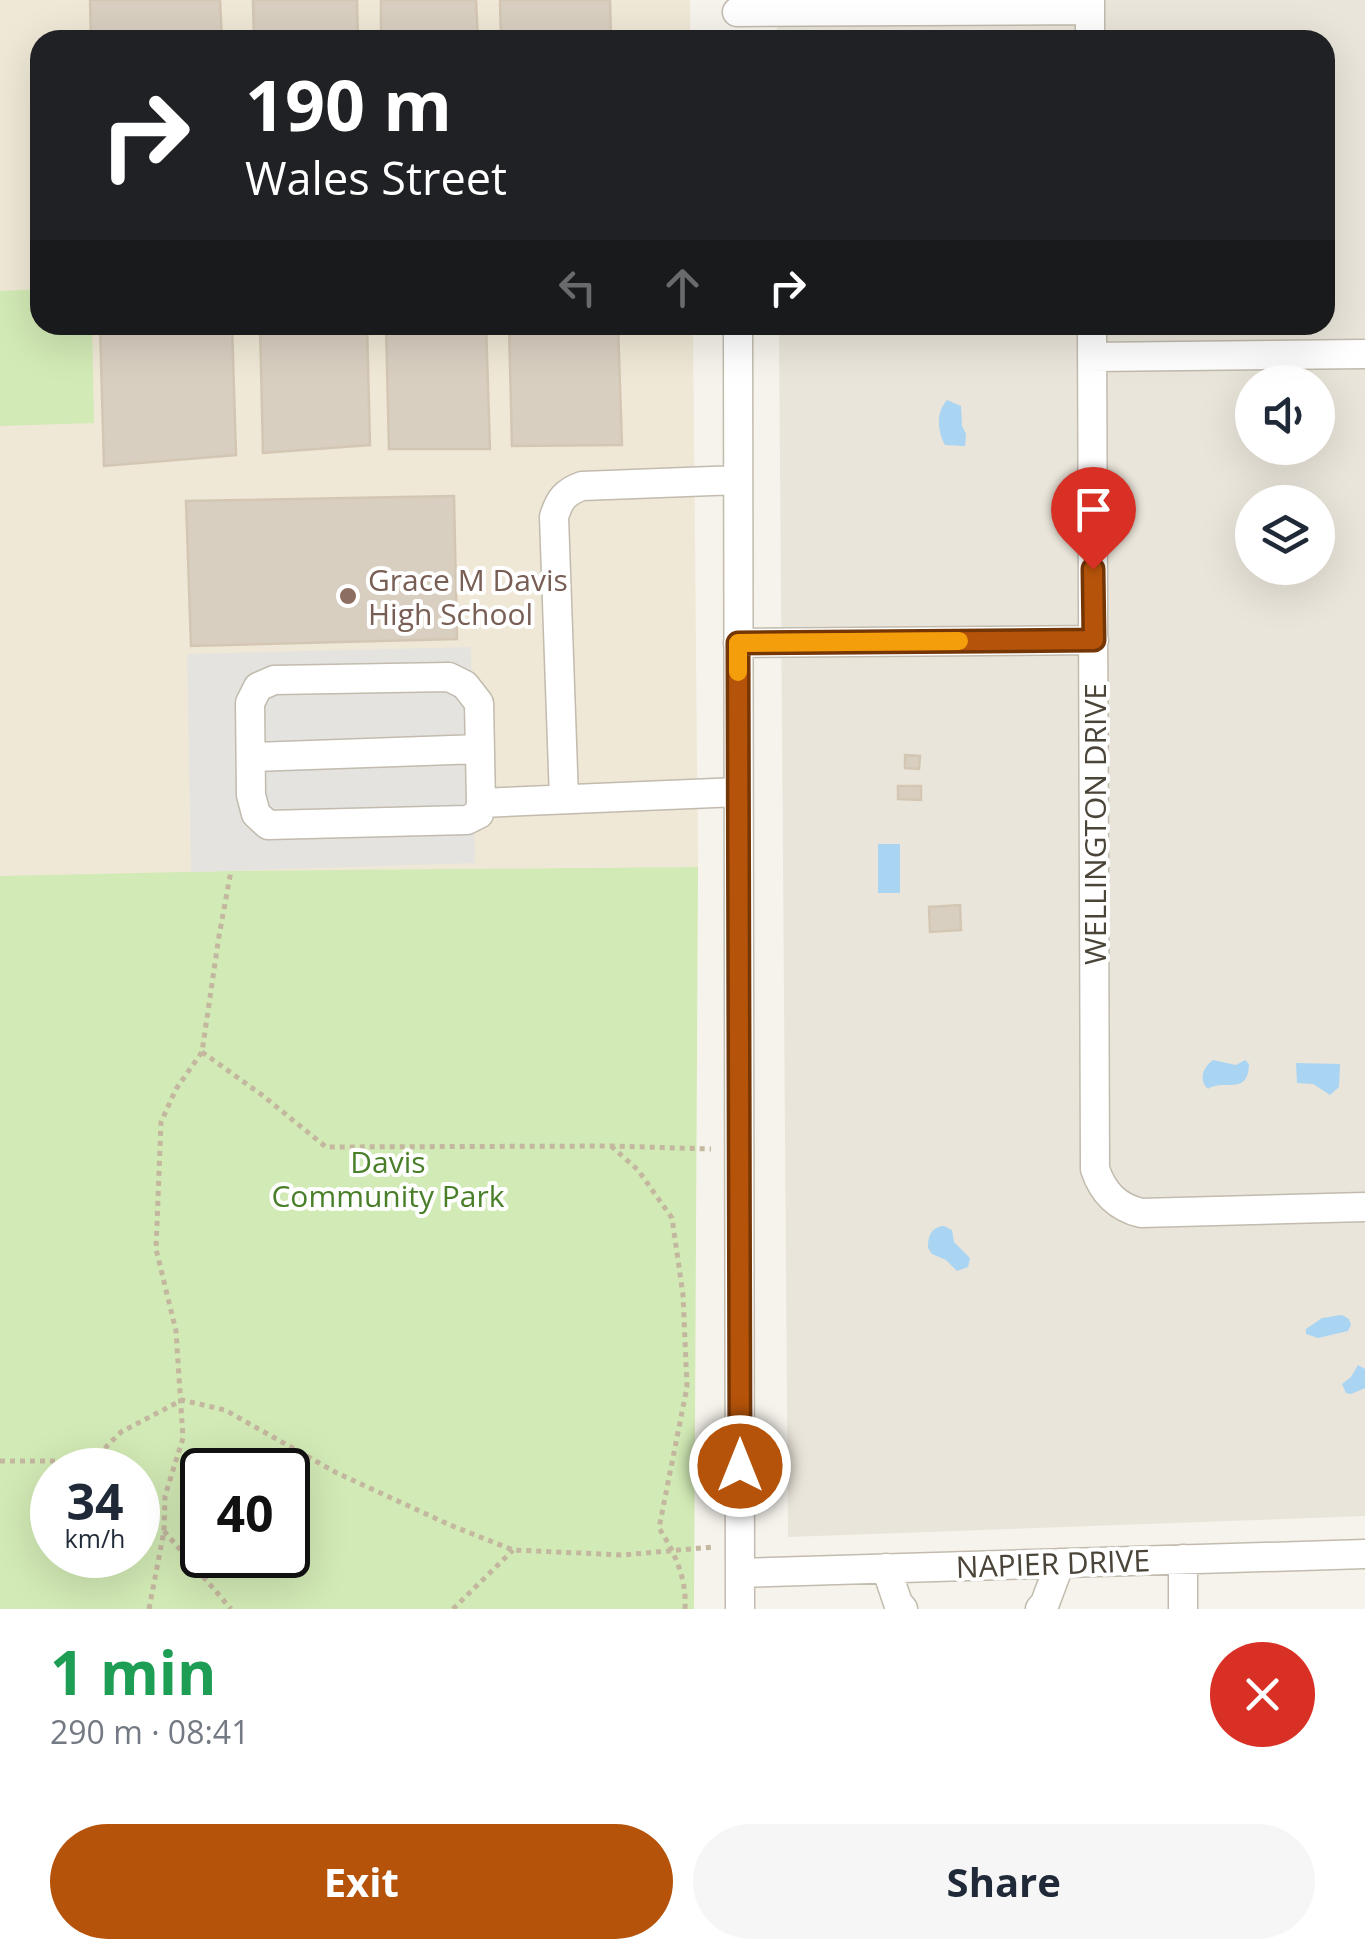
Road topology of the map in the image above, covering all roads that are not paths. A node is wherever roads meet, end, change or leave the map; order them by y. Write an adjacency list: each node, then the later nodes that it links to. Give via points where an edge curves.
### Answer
1 (1090, 5): 2 (street)
2 (738, 17)
3 (738, 335): 7 (street)
4 (1092, 335): 6 (street, WELLINGTON DRIVE)
5 (1365, 354): 6 (street)
6 (1092, 356): 8 (street, WELLINGTON DRIVE)
7 (738, 480): 9 (street); 13 (street, via 582,486 558,503)
8 (1094, 640): 9 (street); 15 (street, WELLINGTON DRIVE, via 1100,1182 1112,1199 1141,1214)
9 (738, 643): 12 (street)
10 (480, 750): 11 (street); 11 (street, via 478,703 450,676 274,680 258,687 250,702); 14 (street)
11 (250, 757): 14 (street, via 256,814 268,825 467,820)
12 (738, 792): 13 (street); 17 (street)
13 (564, 799): 14 (street)
14 (481, 802)
15 (1365, 1207)
16 (1365, 1554): 18 (street, NAPIER DRIVE)
17 (740, 1559): 20 (street, NAPIER DRIVE); 21 (street)
18 (1183, 1559): 19 (street, NAPIER DRIVE); 24 (street)
19 (1060, 1563): 20 (street, NAPIER DRIVE); 23 (street)
20 (886, 1568): 22 (street)
21 (740, 1609)
22 (903, 1609)
23 (1040, 1609)
24 (1183, 1609)

